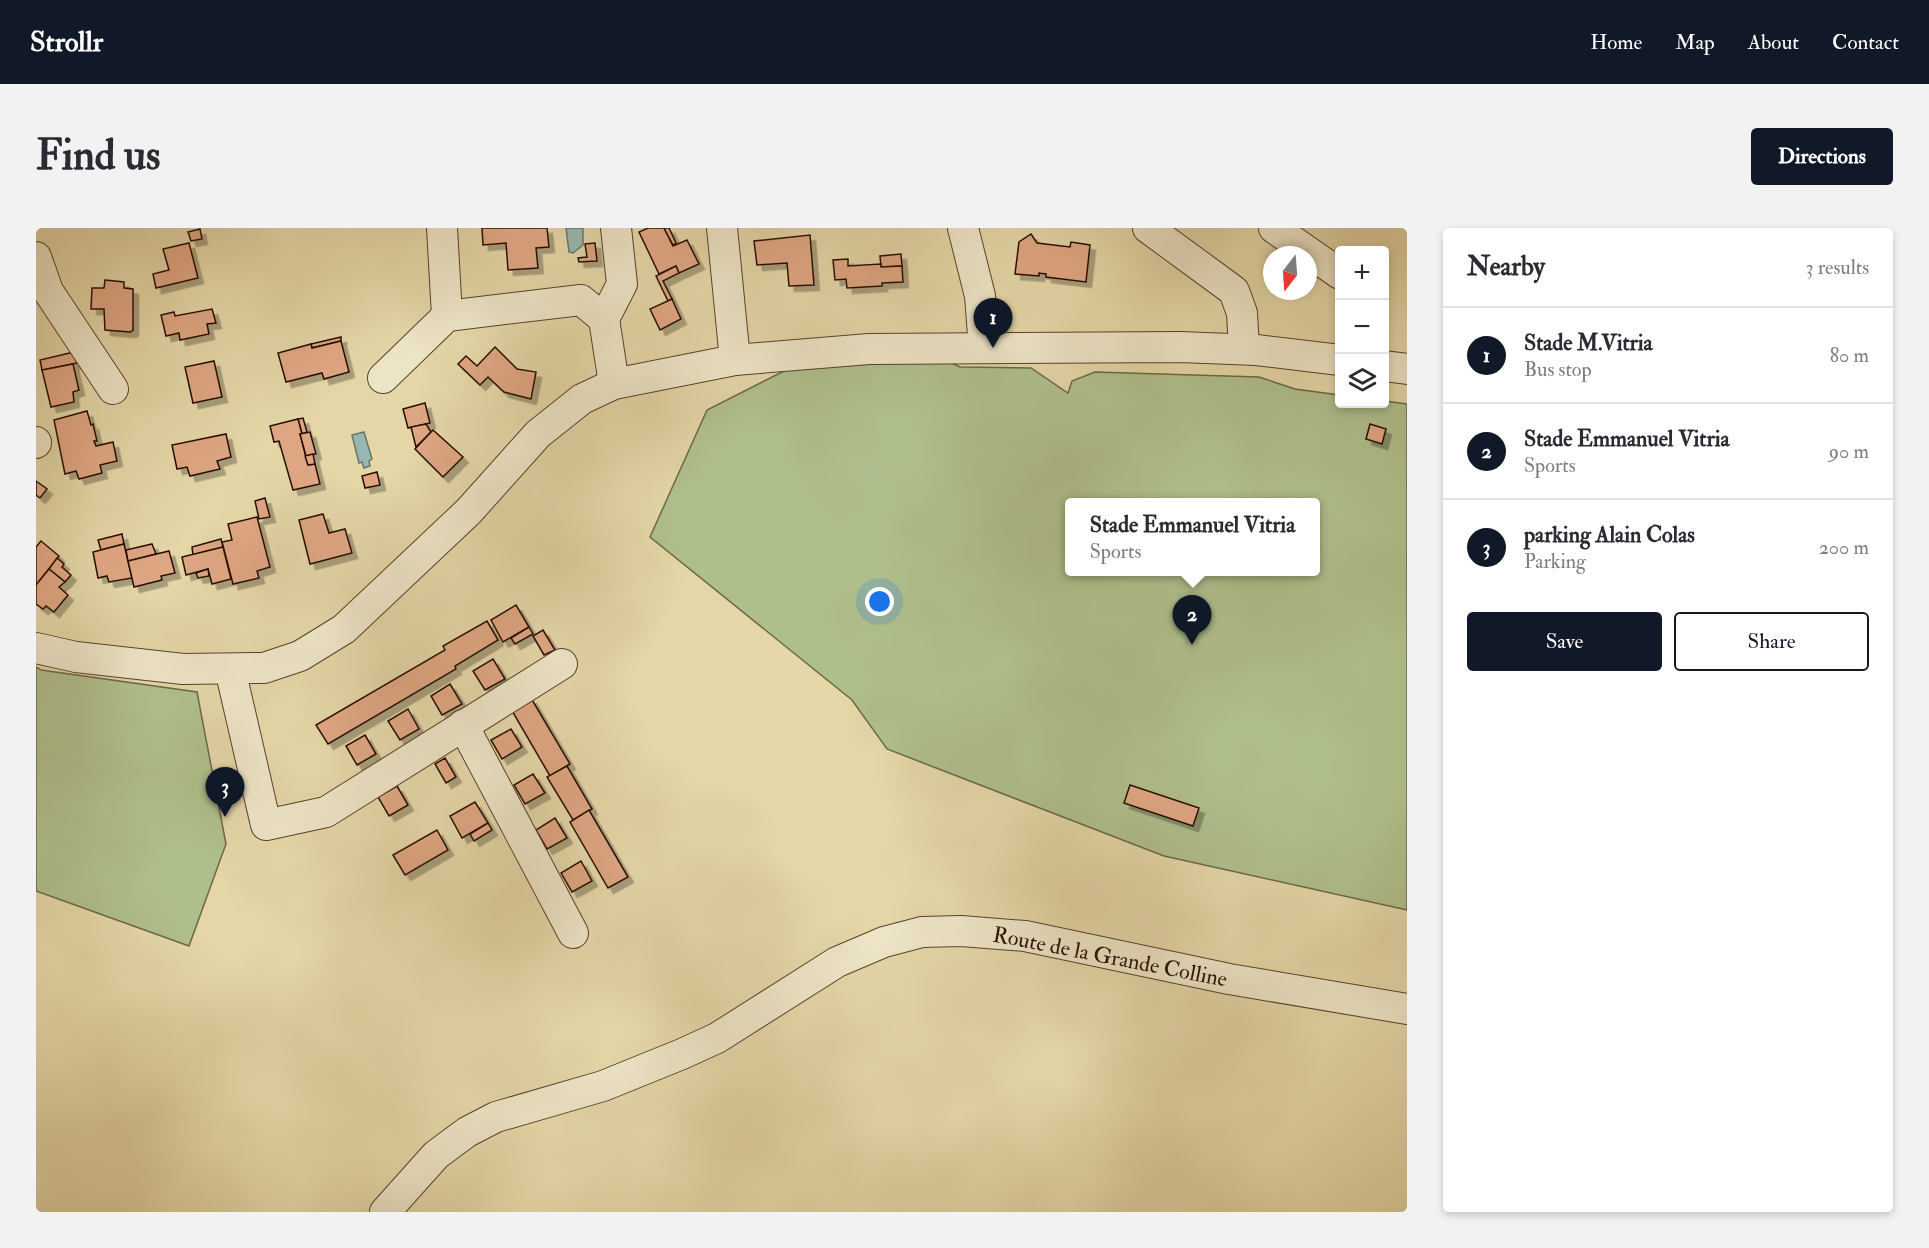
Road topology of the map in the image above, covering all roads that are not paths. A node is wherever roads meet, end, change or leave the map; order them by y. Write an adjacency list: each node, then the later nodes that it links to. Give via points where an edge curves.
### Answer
1 (442, 228): 9 (street)
2 (616, 228): 10 (street, via 622,284)
3 (722, 228): 14 (street)
4 (963, 228): 11 (street, via 980,296)
5 (1148, 228): 12 (street, via 1234,291 1242,312)
6 (1275, 228): 8 (street)
7 (36, 257): 19 (street, via 48,291)
8 (1335, 270)
9 (447, 316): 10 (street, via 581,300); 17 (street)
10 (603, 319): 18 (street)
11 (984, 348): 12 (street); 14 (street, via 869,349)
12 (1244, 349): 13 (street)
13 (1335, 359)
14 (735, 360): 18 (street)
15 (1389, 367): 16 (street)
16 (1407, 369)
17 (383, 378)
18 (614, 384): 22 (street, via 582,399 538,434 469,511 344,629 300,656 264,668)
19 (113, 389)
20 (36, 648): 22 (street, via 76,657 183,669)
21 (562, 664): 23 (street)
22 (230, 669): 23 (street, via 266,825 326,812)
23 (463, 725): 24 (street)
24 (573, 933)
25 (1407, 1009): 26 (street, Route de la Grande Colline, via 1229,979 1025,936 922,932 884,942 837,962 717,1038 682,1054 603,1086 496,1117 467,1132 436,1155)
26 (385, 1212)

